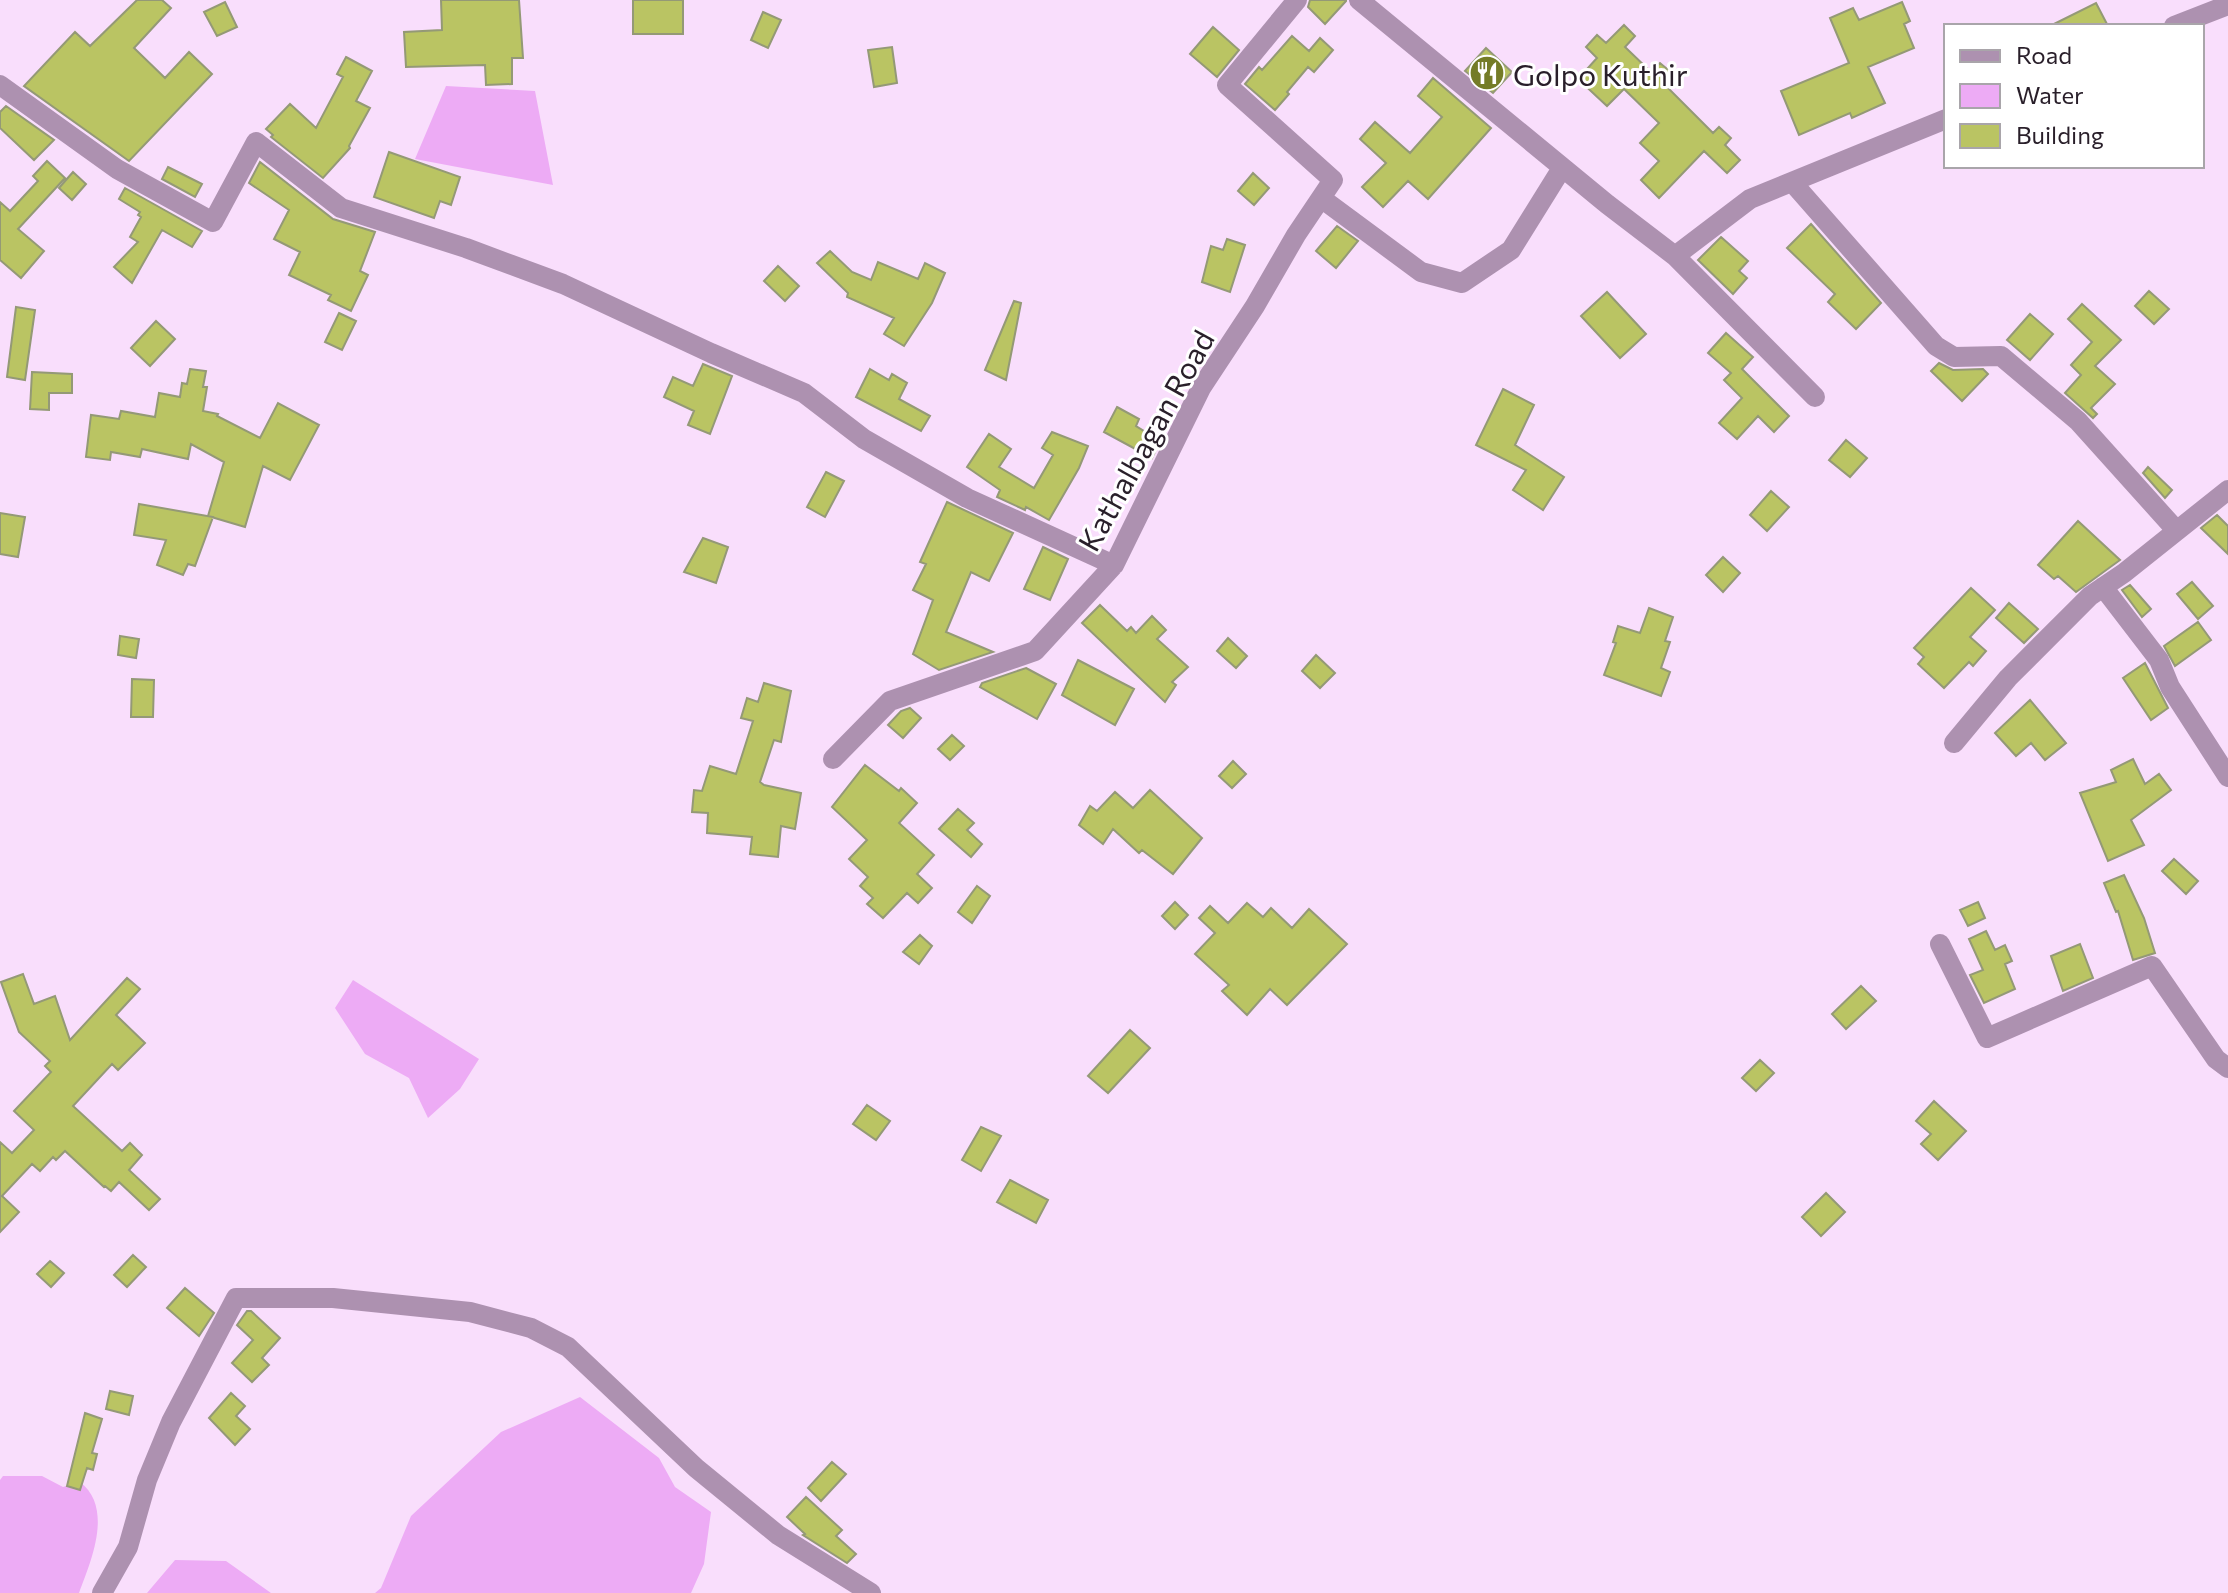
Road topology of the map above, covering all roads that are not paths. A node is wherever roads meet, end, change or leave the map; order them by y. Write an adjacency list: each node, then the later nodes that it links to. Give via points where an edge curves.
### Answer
1 (1297, 0): 9 (street, via 1227,85 1333,180)
2 (1359, 0): 7 (street)
3 (2228, 5): 4 (street)
4 (2179, 24)
5 (0, 85): 14 (street, via 117,169 213,222 256,142 341,208 563,284 804,393 864,439 967,498)
6 (1944, 120): 8 (street)
7 (1562, 168): 9 (street, via 1511,250 1462,283 1421,272); 10 (street)
8 (1792, 182): 10 (street, via 1750,199); 13 (street, via 1936,346 1954,357 2001,356 2078,421)
9 (1321, 198): 14 (street, Kathalbagan Road, via 1201,388)
10 (1675, 256): 11 (street)
11 (1815, 397)
12 (2228, 490): 13 (street)
13 (2176, 530): 15 (street)
14 (1114, 565): 17 (street, Kathalbagan Road, via 1035,651 890,701)
15 (2103, 587): 16 (street, via 2008,678); 18 (street, via 2159,660 2170,687)
16 (1954, 743)
17 (833, 759)
18 (2228, 777)
19 (1940, 944): 20 (street, via 1987,1038 2152,966 2216,1059)
20 (2228, 1068)
21 (102, 1593): 22 (street, via 128,1547 171,1422 236,1298 333,1298 470,1312 531,1328 568,1347 696,1468 778,1535)
22 (871, 1593)

